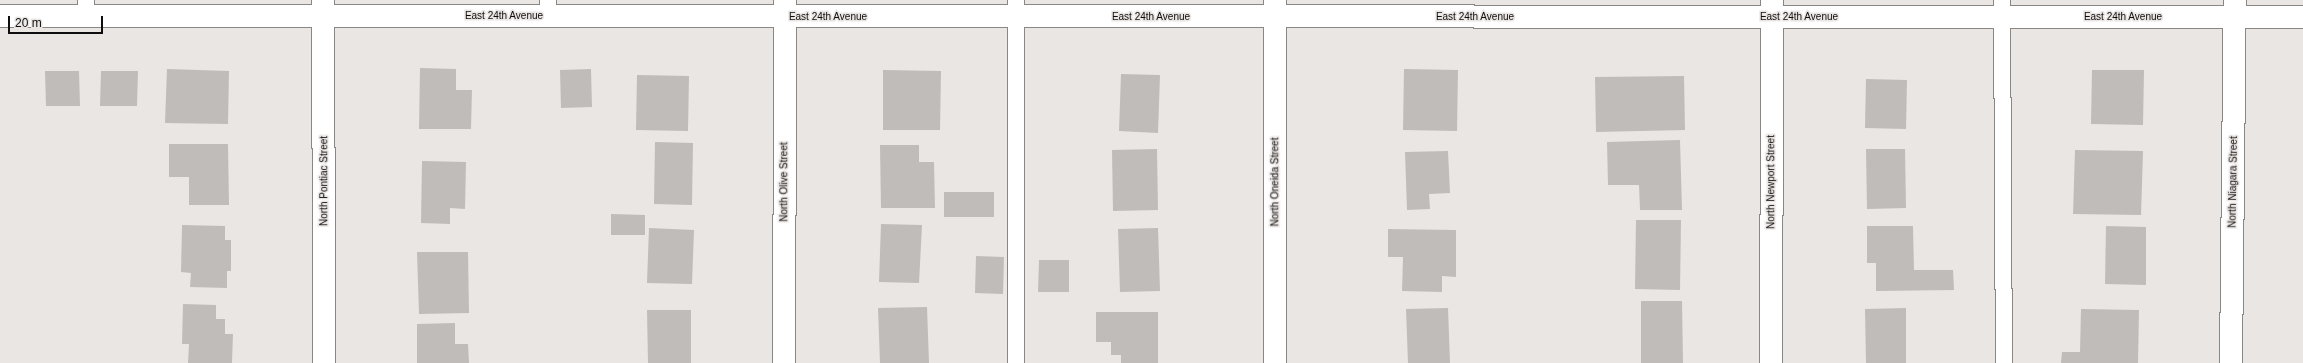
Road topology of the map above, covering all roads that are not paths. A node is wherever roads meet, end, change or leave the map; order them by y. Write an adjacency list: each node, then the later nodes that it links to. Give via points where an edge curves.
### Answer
1 (86, 8): 2 (street, East 24th Avenue); 10 (street, East 24th Avenue)
2 (323, 8): 3 (street, East 24th Avenue); 12 (street, North Pontiac Street)
3 (548, 8): 4 (street, East 24th Avenue)
4 (785, 8): 5 (street, East 24th Avenue); 13 (street, North Olive Street)
5 (1016, 8): 6 (street, East 24th Avenue); 14 (lane)
6 (1274, 9): 7 (street, East 24th Avenue); 15 (street, North Oneida Street)
7 (1772, 9): 8 (street, East 24th Avenue); 16 (street, North Newport Street)
8 (2002, 9): 9 (street, East 24th Avenue); 17 (lane)
9 (2235, 9): 11 (street, East 24th Avenue); 18 (street, North Niagara Street)
10 (0, 16)
11 (2303, 17)
12 (324, 363)
13 (784, 363)
14 (1016, 363)
15 (1275, 363)
16 (1771, 363)
17 (2004, 363)
18 (2231, 363)

